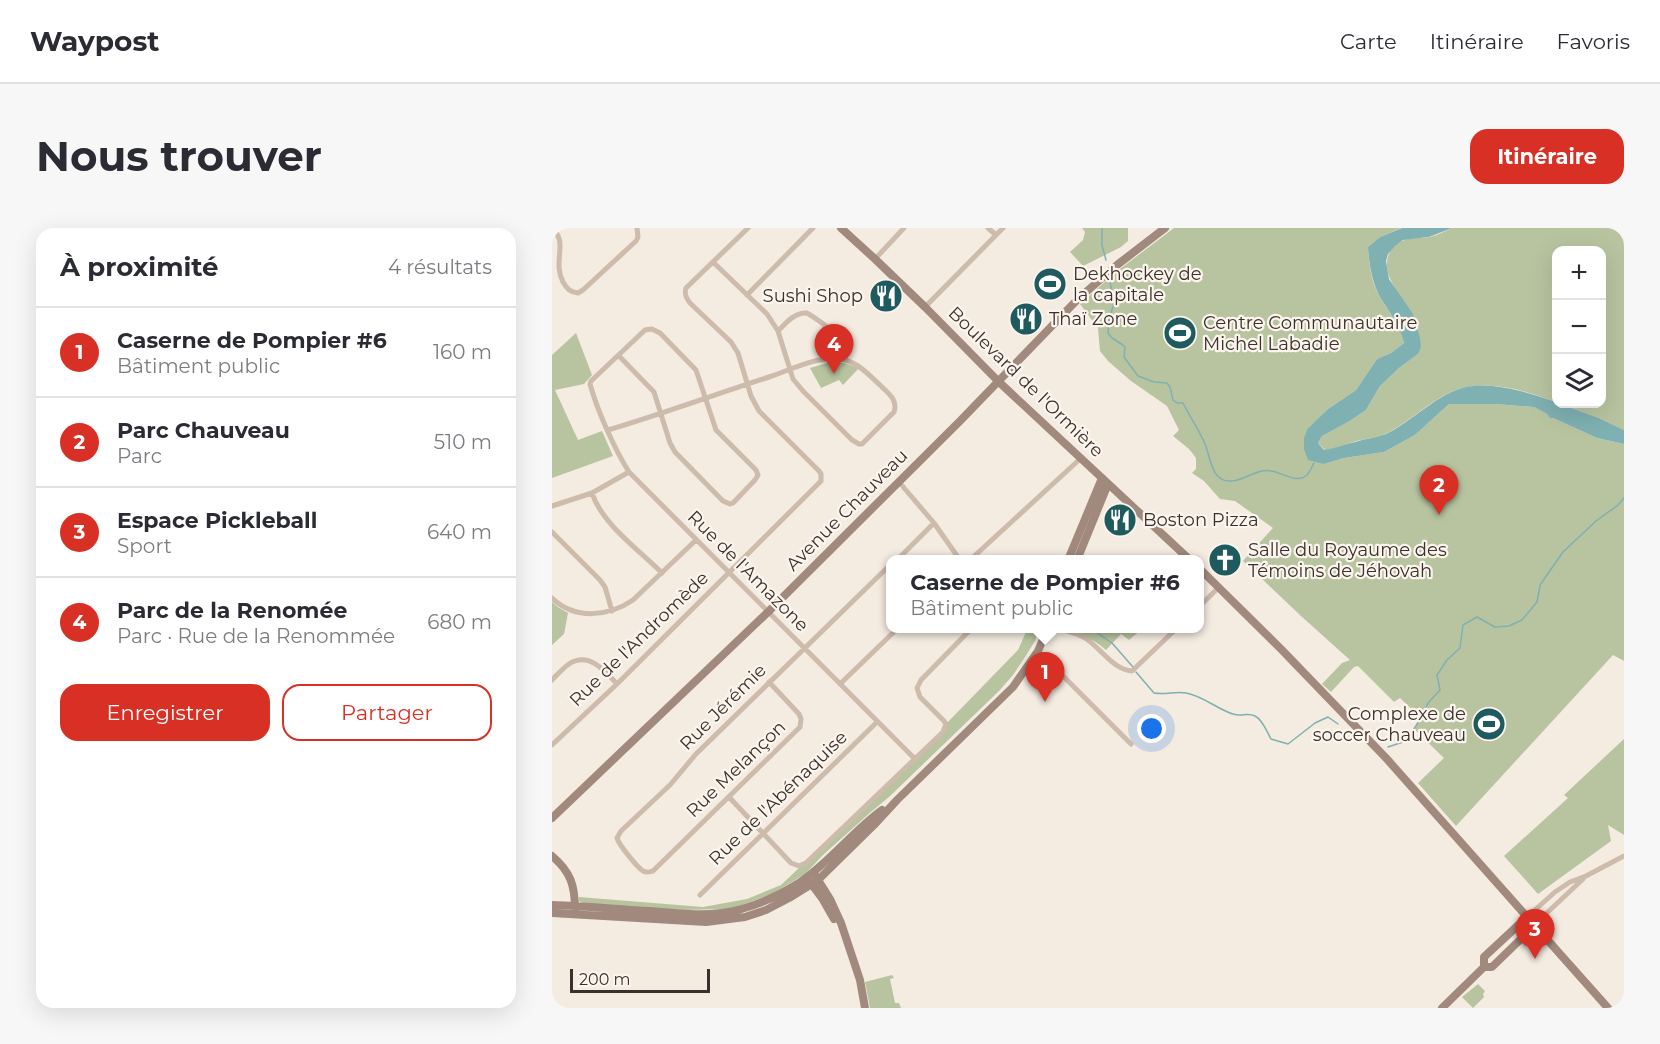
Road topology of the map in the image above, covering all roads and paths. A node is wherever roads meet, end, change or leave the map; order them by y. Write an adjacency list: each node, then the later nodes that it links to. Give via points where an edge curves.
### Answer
1 (637, 228): 9 (street, via 636,241 578,293 570,291 557,272 560,242)
2 (748, 228): 12 (street)
3 (813, 228): 13 (street)
4 (840, 228): 11 (main road, Boulevard de l'Ormière)
5 (904, 228): 11 (street)
6 (988, 228): 10 (street)
7 (1003, 228): 10 (street)
8 (1165, 228): 19 (main road, Avenue Chauveau, via 1078,299)
9 (552, 229)
10 (996, 235): 14 (street)
11 (875, 259): 14 (main road, Boulevard de l'Ormière)
12 (713, 262): 13 (street); 20 (street, via 686,288 685,296 731,342)
13 (747, 295): 15 (street)
14 (925, 307): 19 (main road, Boulevard de l'Ormière)
15 (778, 331): 17 (street, via 798,314 807,313 840,342); 18 (street)
16 (619, 356): 21 (street, via 645,330 656,330 696,370); 22 (street, via 654,392); 23 (street, Rue de l'Amazone, via 590,384)
17 (840, 359): 18 (street); 18 (street, via 865,371 895,402 894,412 862,444 852,440 803,392)
18 (789, 370): 20 (street)
19 (999, 382): 24 (main road, Boulevard de l'Ormière); 27 (main road, Avenue Chauveau)
20 (747, 384): 21 (street); 40 (street, Rue de l'Andromède, via 759,411 821,477 819,484)
21 (705, 398): 22 (street); 22 (street, via 716,430 758,473 733,503 723,501 675,452)
22 (661, 414): 23 (street)
23 (608, 430): 25 (street, Rue de l'Amazone)
24 (1080, 459): 26 (main road, Boulevard de l'Ormière); 35 (street)
25 (629, 472): 28 (street); 32 (street, Rue de l'Amazone)
26 (1105, 481): 36 (main road); 37 (main road); 38 (main road, Boulevard de l'Ormière)
27 (899, 482): 30 (street); 47 (main road, Avenue Chauveau)
28 (592, 493): 29 (street); 41 (street, via 606,519)
29 (552, 506)
30 (934, 523): 33 (street); 34 (street)
31 (552, 532): 46 (street, via 600,580)
32 (696, 540): 40 (street, Rue de l'Amazone); 41 (street)
33 (902, 555)
34 (956, 555)
35 (975, 555)
36 (1070, 555)
37 (1079, 555)
38 (1185, 555)
39 (886, 571): 53 (street, Rue Jérémie)
40 (729, 572): 47 (street, Rue de l'Amazone); 57 (street, Rue de l'Andromède)
41 (662, 573): 46 (street, via 633,600)
42 (1204, 573): 43 (main road)
43 (1219, 587): 45 (street); 75 (main road, via 1386,758)
44 (552, 598): 46 (street, via 580,612)
45 (1204, 602)
46 (612, 611)
47 (768, 612): 53 (street, Rue de l'Amazone); 64 (main road, Avenue Chauveau)
48 (893, 633): 58 (street)
49 (967, 633): 62 (street, via 917,688 920,697 946,724 943,732)
50 (1046, 633): 54 (main road)
51 (1071, 633): 52 (street, via 1086,639 1119,668 1135,669)
52 (1172, 633)
53 (804, 648): 56 (street, Rue Jérémie); 58 (street, Rue de l'Amazone)
54 (1038, 651): 60 (street); 70 (main road, via 1013,687 874,825)
55 (552, 680): 57 (street, via 569,664 588,660)
56 (769, 682): 63 (street, Rue Melançon, via 799,714 800,727); 68 (street, Rue Jérémie, via 618,834 620,846 642,871)
57 (617, 684): 61 (street, Rue de l'Andromède)
58 (840, 684): 59 (street, Rue de l'Amazone)
59 (877, 722): 62 (street, Rue de l'Amazone); 65 (street, Rue de l'Abénaquise)
60 (1131, 744)
61 (552, 745)
62 (915, 759): 65 (street, via 806,864 791,863)
63 (729, 797): 65 (street); 68 (street, Rue Melançon)
64 (552, 818)
65 (764, 834): 71 (street, Rue de l'Abénaquise)
66 (552, 856): 73 (main road, via 572,880)
67 (1624, 856): 69 (street)
68 (650, 872)
69 (1586, 876): 75 (street, via 1555,892); 76 (street)
70 (812, 878): 73 (main road, via 784,902 725,920 675,921); 78 (main road, via 850,952)
71 (700, 895)
72 (552, 905): 73 (main road)
73 (575, 910): 74 (main road)
74 (552, 913)
75 (1527, 917): 76 (main road); 77 (main road, via 1484,957)
76 (1533, 925): 77 (main road, via 1492,967); 80 (main road)
77 (1484, 968): 79 (main road)
78 (865, 1008)
79 (1442, 1008)
80 (1608, 1008)

